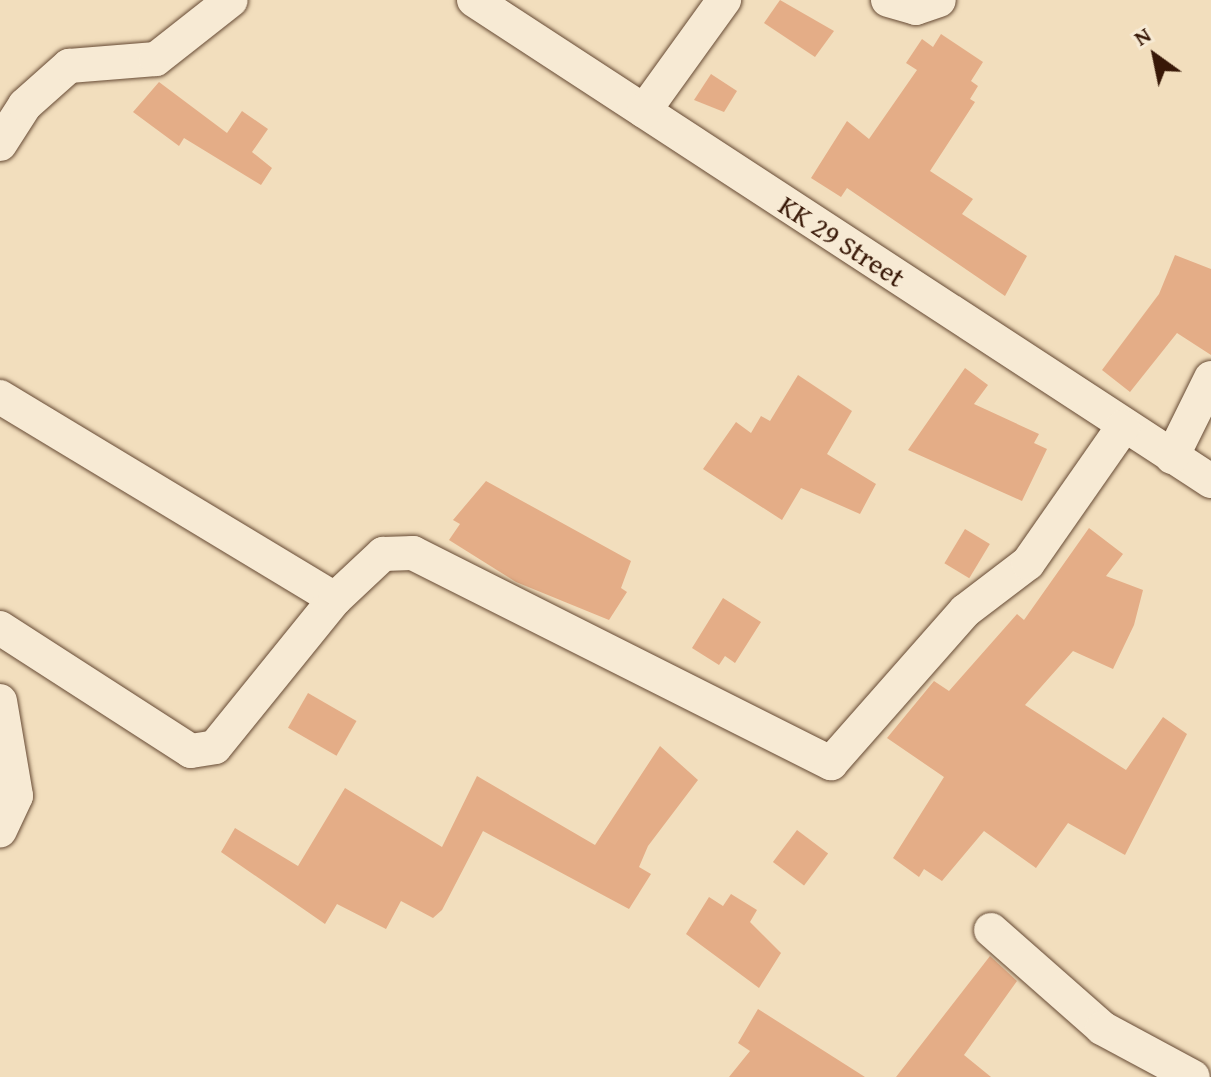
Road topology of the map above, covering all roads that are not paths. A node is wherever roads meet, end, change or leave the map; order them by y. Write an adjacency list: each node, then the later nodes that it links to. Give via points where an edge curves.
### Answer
1 (231, 0): 7 (street, via 156,59 69,66 25,105)
2 (474, 0): 6 (street, KK 29 Street)
3 (724, 0): 6 (street)
4 (888, 0): 5 (street, via 916,8)
5 (939, 0)
6 (644, 111): 10 (street, KK 29 Street)
7 (0, 144)
8 (1211, 378): 11 (street)
9 (0, 397): 13 (street)
10 (1123, 427): 11 (street, KK 29 Street); 13 (street, via 1028,563 965,611 831,763 413,553 383,554)
11 (1172, 457): 12 (street, KK 29 Street)
12 (1211, 481)
13 (335, 599): 14 (street, via 229,738 191,751)
14 (0, 628)
15 (0, 701): 16 (street, via 16,796)
16 (0, 830)
17 (991, 930): 18 (street, via 1102,1028)
18 (1193, 1077)

